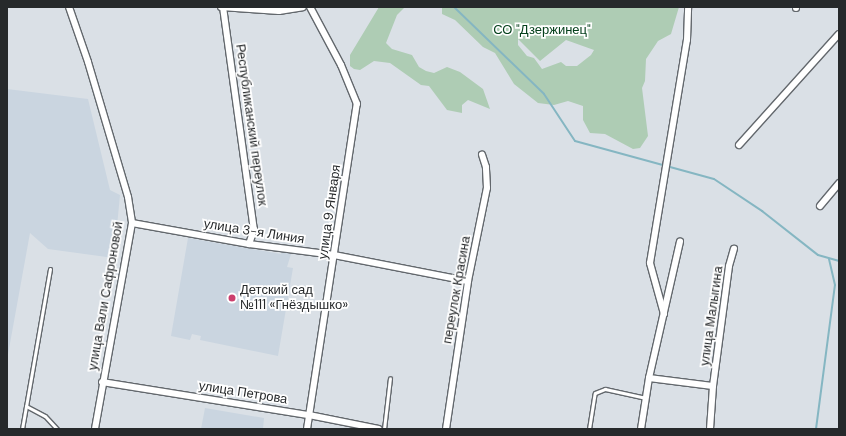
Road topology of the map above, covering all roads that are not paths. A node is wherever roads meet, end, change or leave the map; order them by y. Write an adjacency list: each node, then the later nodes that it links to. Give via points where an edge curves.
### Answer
1 (69, 7): 11 (street, улица Вали Сафроновой, via 128,197)
2 (222, 7): 3 (street, via 279,11); 13 (street, Республиканский переулок, via 254,229)
3 (303, 7)
4 (310, 7): 15 (street, улица 9 Января, via 341,65 357,104)
5 (688, 7): 18 (street, via 687,40 650,263)
6 (839, 34): 7 (street)
7 (739, 145)
8 (482, 154): 17 (street, переулок Красина, via 486,167 487,188)
9 (839, 182): 10 (street)
10 (820, 206)
11 (132, 223): 13 (street, улица 3-я Линия); 21 (street, улица Вали Сафроновой)
12 (680, 241): 18 (street)
13 (249, 244): 15 (street, улица 3-я Линия)
14 (734, 249): 22 (street, улица Малыгина, via 729,266)
15 (334, 255): 17 (street, улица 3-я Линия); 25 (street, улица 9 Января)
16 (50, 269): 24 (lane)
17 (468, 281): 32 (street, переулок Красина)
18 (664, 314): 20 (street)
19 (390, 378): 31 (lane)
20 (649, 378): 22 (street, улица Малыгина); 23 (street)
21 (102, 382): 25 (street, улица Петрова); 28 (street, улица Вали Сафроновой)
22 (713, 386): 35 (street, улица Малыгина)
23 (646, 398): 33 (lane, via 605,389 595,393); 34 (street)
24 (26, 406): 26 (lane); 27 (lane, via 45,416)
25 (309, 415): 29 (street, улица 9 Января); 30 (street, улица Петрова)
26 (22, 429)
27 (57, 429)
28 (95, 429)
29 (307, 429)
30 (379, 429)
31 (384, 429)
32 (446, 429)
33 (589, 429)
34 (641, 429)
35 (710, 429)

